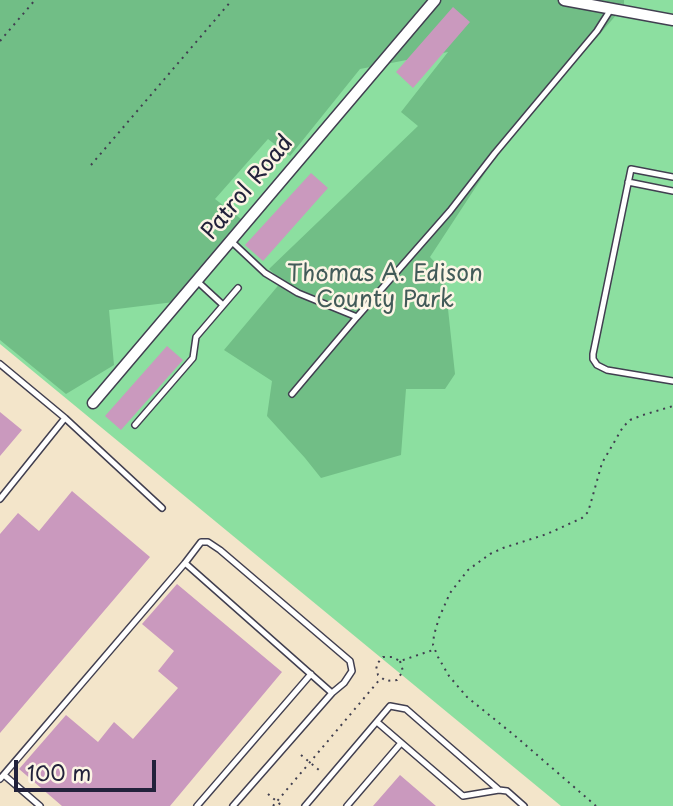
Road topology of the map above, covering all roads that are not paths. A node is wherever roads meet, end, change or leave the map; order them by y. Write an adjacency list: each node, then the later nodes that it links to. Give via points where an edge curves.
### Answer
1 (435, 0): 8 (street, Patrol Road)
2 (564, 0): 3 (street)
3 (611, 9): 4 (street); 12 (lane, via 450,211)
4 (673, 20)
5 (673, 177): 6 (lane, via 631,169)
6 (628, 182): 7 (lane); 14 (lane, via 593,359 607,370)
7 (673, 191)
8 (231, 241): 9 (street, Patrol Road); 12 (lane, via 265,274)
9 (197, 281): 11 (lane); 16 (street, Patrol Road)
10 (238, 288): 11 (lane)
11 (223, 304): 18 (lane, via 196,337 193,358)
12 (357, 317): 15 (lane)
13 (0, 364): 17 (lane)
14 (673, 381)
15 (292, 394)
16 (93, 403)
17 (65, 418): 19 (lane); 20 (lane)
18 (135, 425)
19 (0, 499)
20 (162, 508)
21 (185, 562): 22 (lane); 23 (lane, via 201,542 208,542 350,661 352,671); 26 (lane)
22 (311, 674): 23 (lane); 29 (lane)
23 (332, 693): 30 (lane)
24 (377, 722): 25 (lane); 27 (lane, via 390,706 406,709); 31 (lane)
25 (401, 743): 27 (lane, via 463,796); 32 (lane)
26 (2, 777): 28 (lane)
27 (499, 790): 33 (lane)
28 (40, 806)
29 (197, 806)
30 (233, 806)
31 (305, 806)
32 (346, 806)
33 (524, 806)

